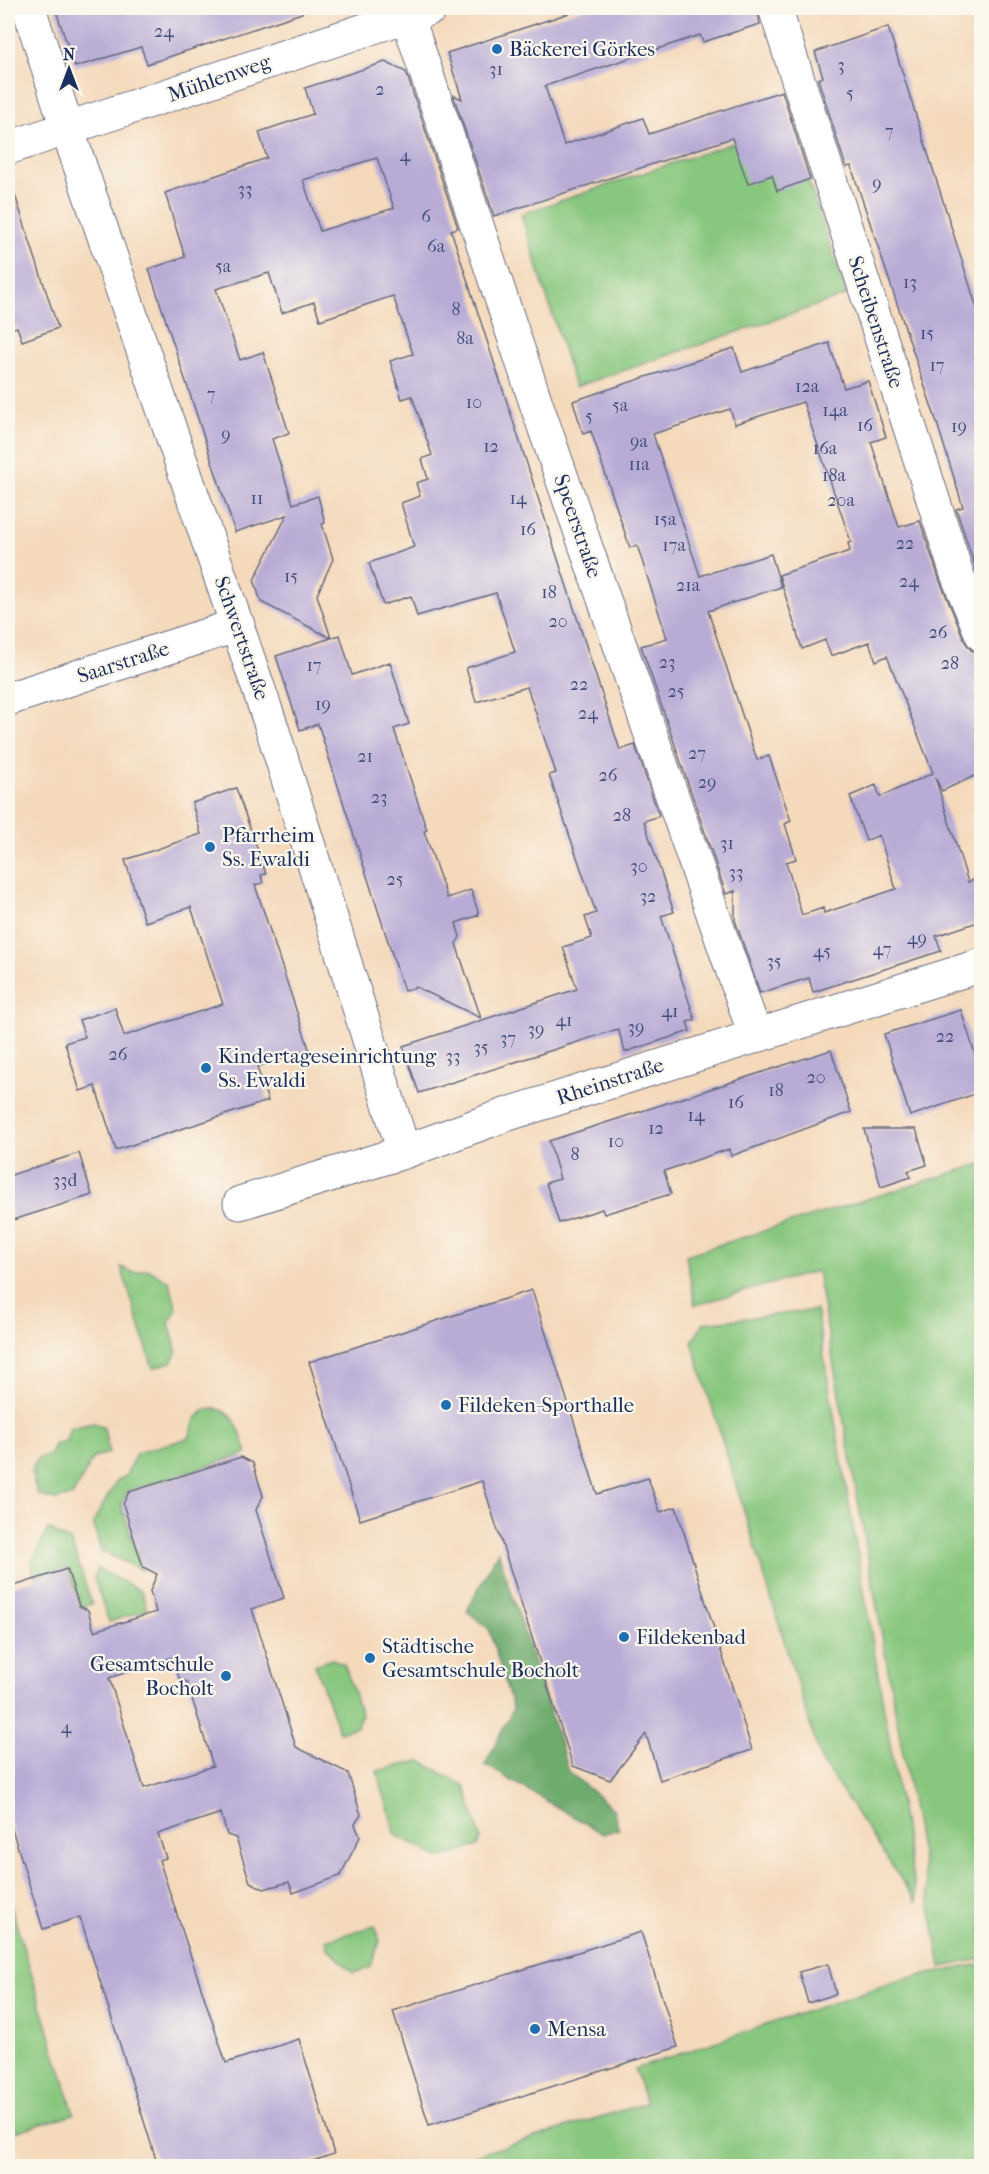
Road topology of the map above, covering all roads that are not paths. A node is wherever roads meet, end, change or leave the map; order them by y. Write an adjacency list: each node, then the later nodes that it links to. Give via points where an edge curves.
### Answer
1 (29, 8): 4 (street, Schwertstraße)
2 (775, 8): 7 (street, Scheibenstraße, via 950,551)
3 (401, 13): 4 (street, Mühlenweg); 10 (street, Speerstraße)
4 (68, 128): 5 (street, Mühlenweg); 6 (street, Schwertstraße)
5 (8, 148)
6 (238, 625): 8 (street, Saarstraße); 11 (street, Schwertstraße)
7 (981, 635)
8 (8, 699)
9 (981, 965): 10 (street, Rheinstraße)
10 (755, 1035): 11 (street, Rheinstraße, via 505,1115)
11 (404, 1152): 12 (street, Rheinstraße)
12 (240, 1203)

